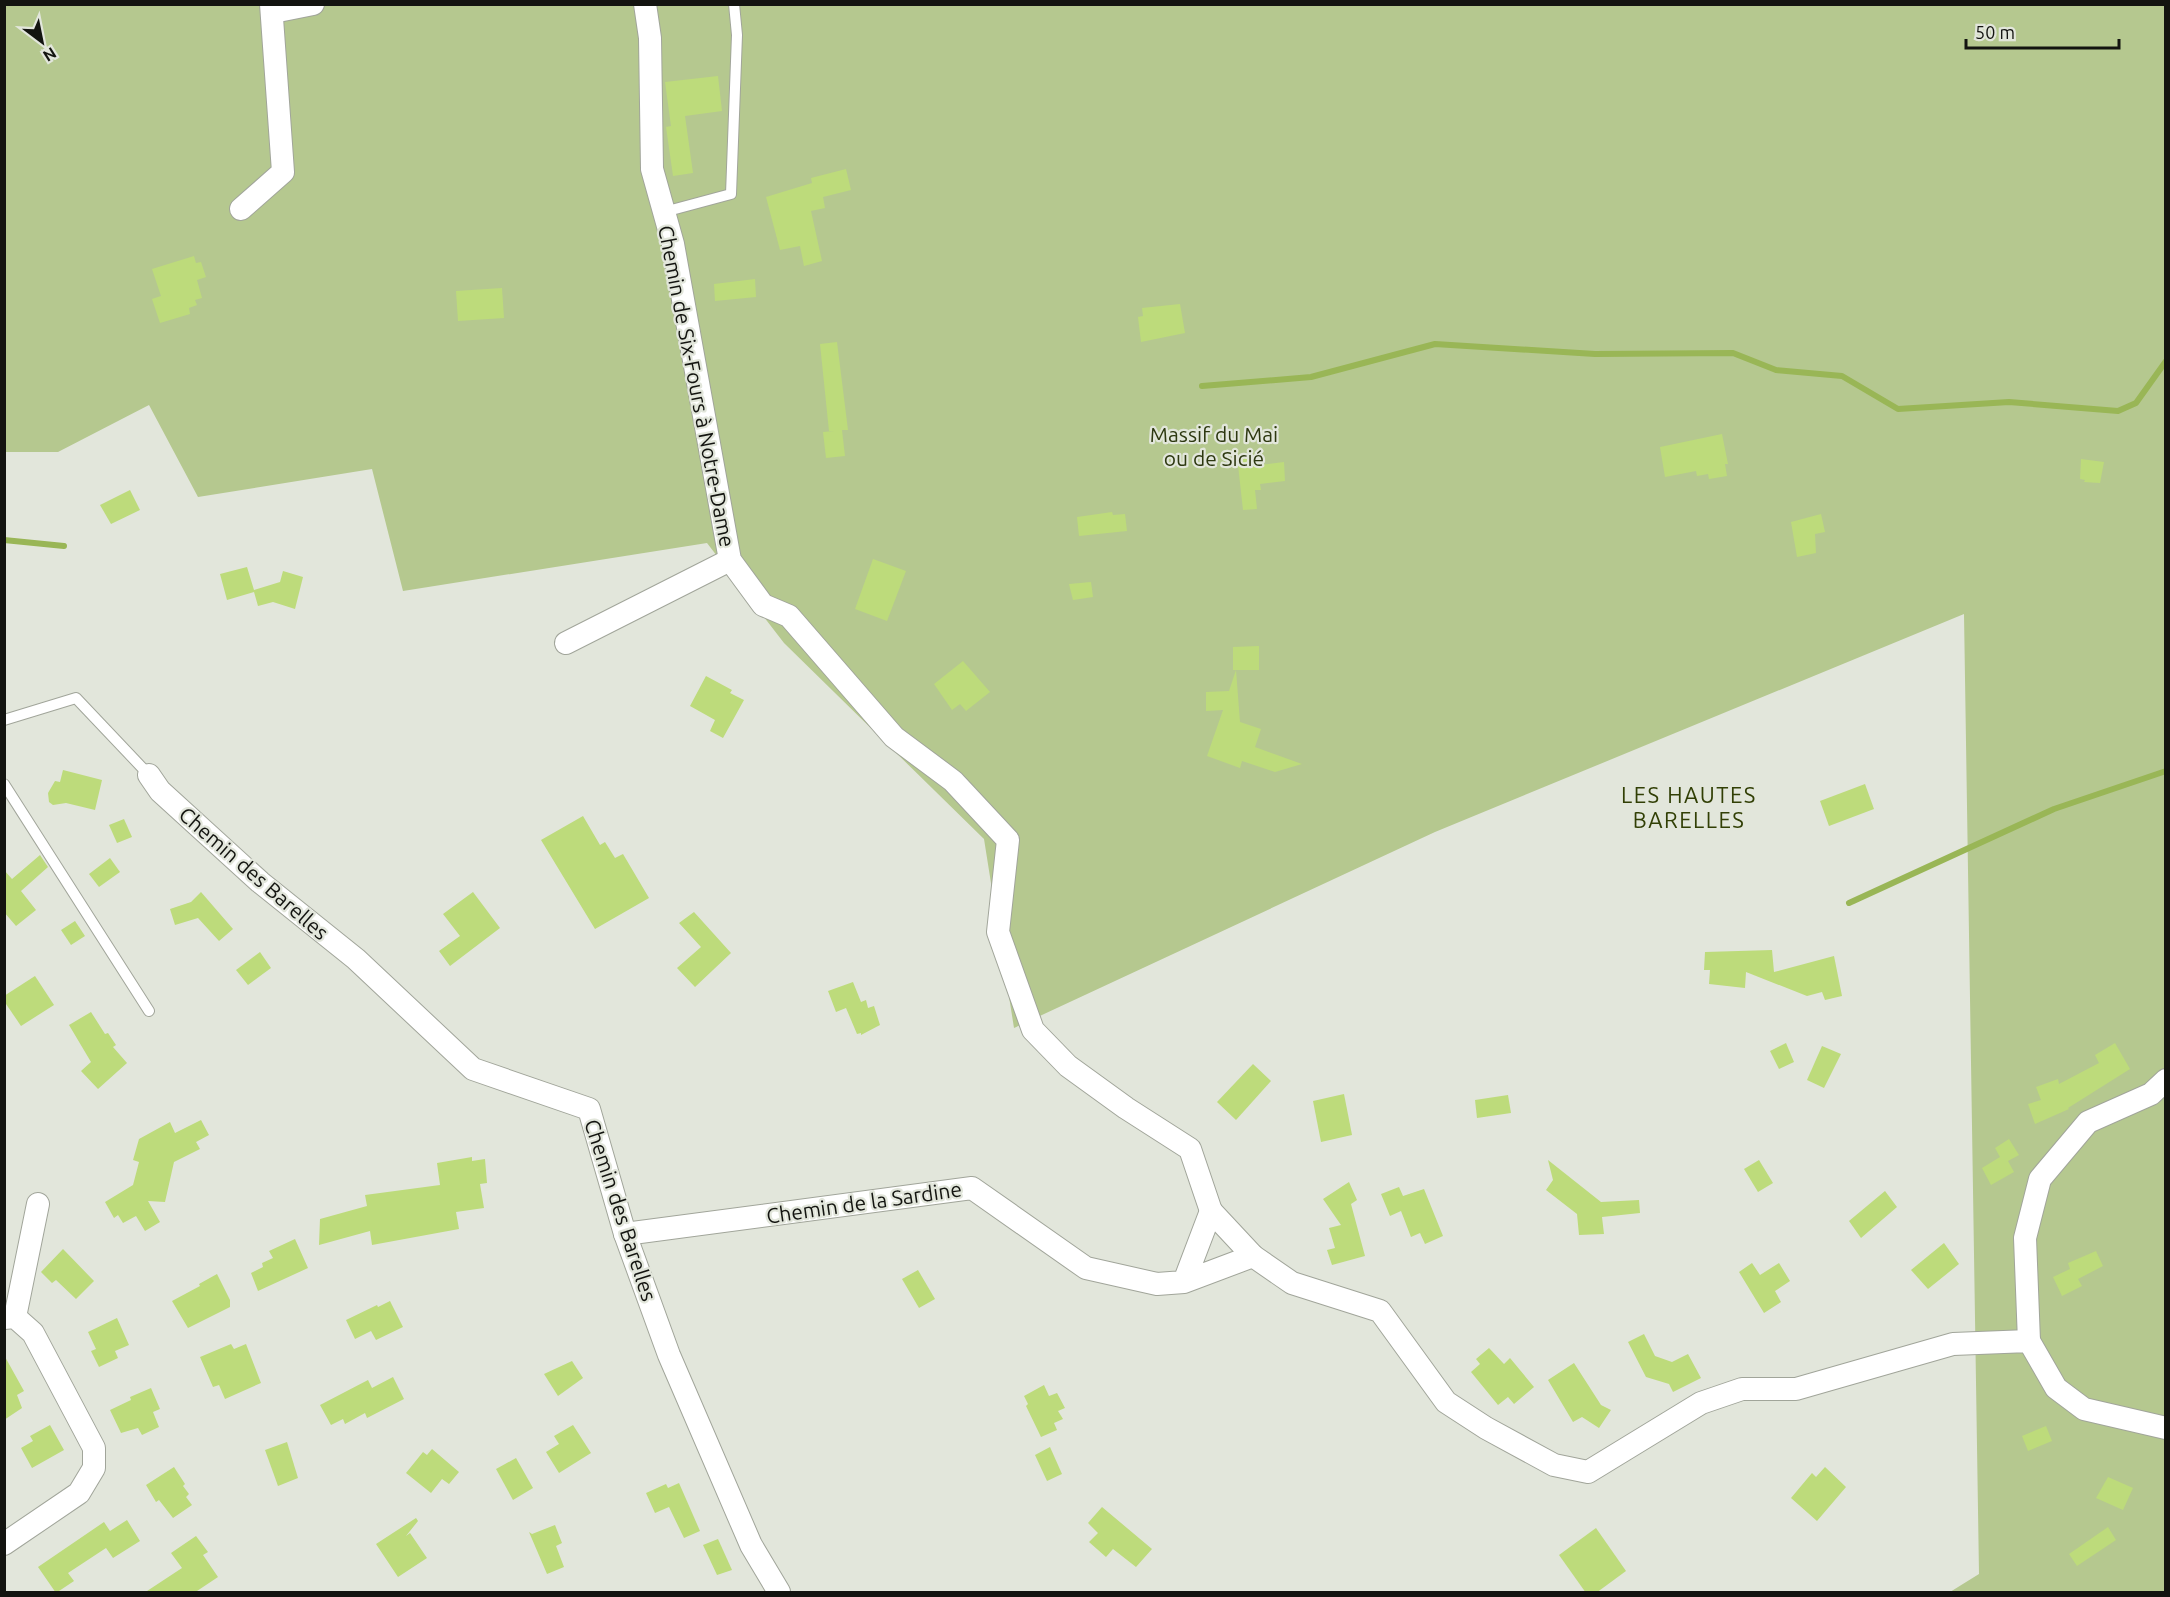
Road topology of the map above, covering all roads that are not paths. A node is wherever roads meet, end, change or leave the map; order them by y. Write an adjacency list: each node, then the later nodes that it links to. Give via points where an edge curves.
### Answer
1 (313, 4): 4 (street)
2 (645, 4): 6 (street, Chemin de Six-Fours à Notre-Dame, via 650,38 652,169)
3 (734, 4): 6 (lane, via 737,34 731,194)
4 (272, 8): 5 (street, via 283,172)
5 (241, 208)
6 (664, 212): 7 (street, Chemin de Six-Fours à Notre-Dame)
7 (730, 560): 8 (street); 15 (street, Chemin de Six-Fours à Notre-Dame, via 763,605 789,616 894,737 953,781 1008,840 998,932 1033,1030 1068,1066 1190,1149)
8 (566, 643)
9 (4, 720): 10 (lane, via 76,698)
10 (149, 775): 16 (street, Chemin des Barelles, via 160,791 260,882 356,959 472,1069 589,1110)
11 (4, 784): 12 (lane)
12 (149, 1011)
13 (2166, 1080): 20 (street, via 2151,1094 2088,1122 2040,1179 2025,1238)
14 (38, 1204): 19 (street)
15 (1211, 1211): 17 (street); 18 (street)
16 (625, 1234): 18 (street, Chemin de la Sardine, via 972,1188 1086,1268 1157,1284); 23 (street, Chemin des Barelles, via 669,1354 751,1545)
17 (1253, 1256): 18 (street, Chemin de la Sardine); 20 (street, via 1292,1283 1380,1311 1446,1402 1554,1465 1588,1472 1701,1403 1742,1389 1796,1389 1953,1344)
18 (1184, 1282)
19 (10, 1317): 22 (street, via 33,1333 93,1448 94,1468 79,1493)
20 (2029, 1341): 21 (street, via 2056,1388 2084,1409)
21 (2166, 1428)
22 (4, 1544)
23 (779, 1593)

